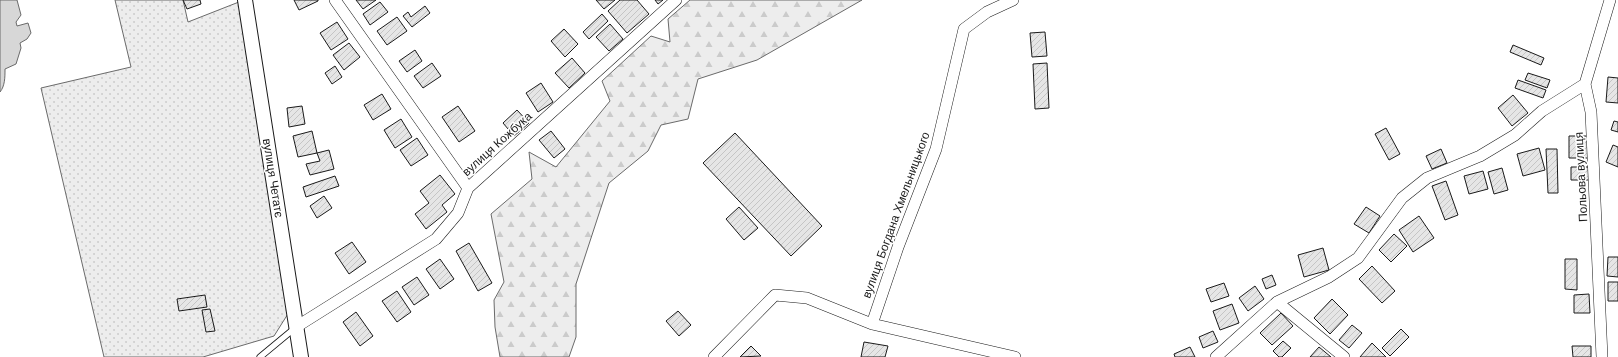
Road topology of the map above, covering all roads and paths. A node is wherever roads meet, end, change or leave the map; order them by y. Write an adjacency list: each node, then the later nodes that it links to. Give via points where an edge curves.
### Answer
1 (245, 0): 10 (street, вулиця Четатє)
2 (335, 0): 7 (street)
3 (676, 0): 7 (street, вулиця Кожбука)
4 (1013, 0): 9 (street, вулиця Богдана Хмельницького, via 987,12 964,29 936,149 898,247)
5 (1610, 0): 6 (street, Польова вулиця)
6 (1586, 84): 8 (street, via 1542,111 1515,136 1480,156 1427,178 1402,198 1358,258 1330,278); 17 (street, Польова вулиця, via 1591,112)
7 (468, 188): 10 (street, вулиця Кожбука, via 458,214 436,239)
8 (1277, 302): 15 (street); 16 (street)
9 (872, 324): 13 (street, via 807,298 775,295); 14 (street)
10 (296, 327): 11 (lane); 12 (street, вулиця Четатє)
11 (260, 357)
12 (301, 357)
13 (714, 357)
14 (1015, 357)
15 (1216, 357)
16 (1344, 357)
17 (1602, 357)

